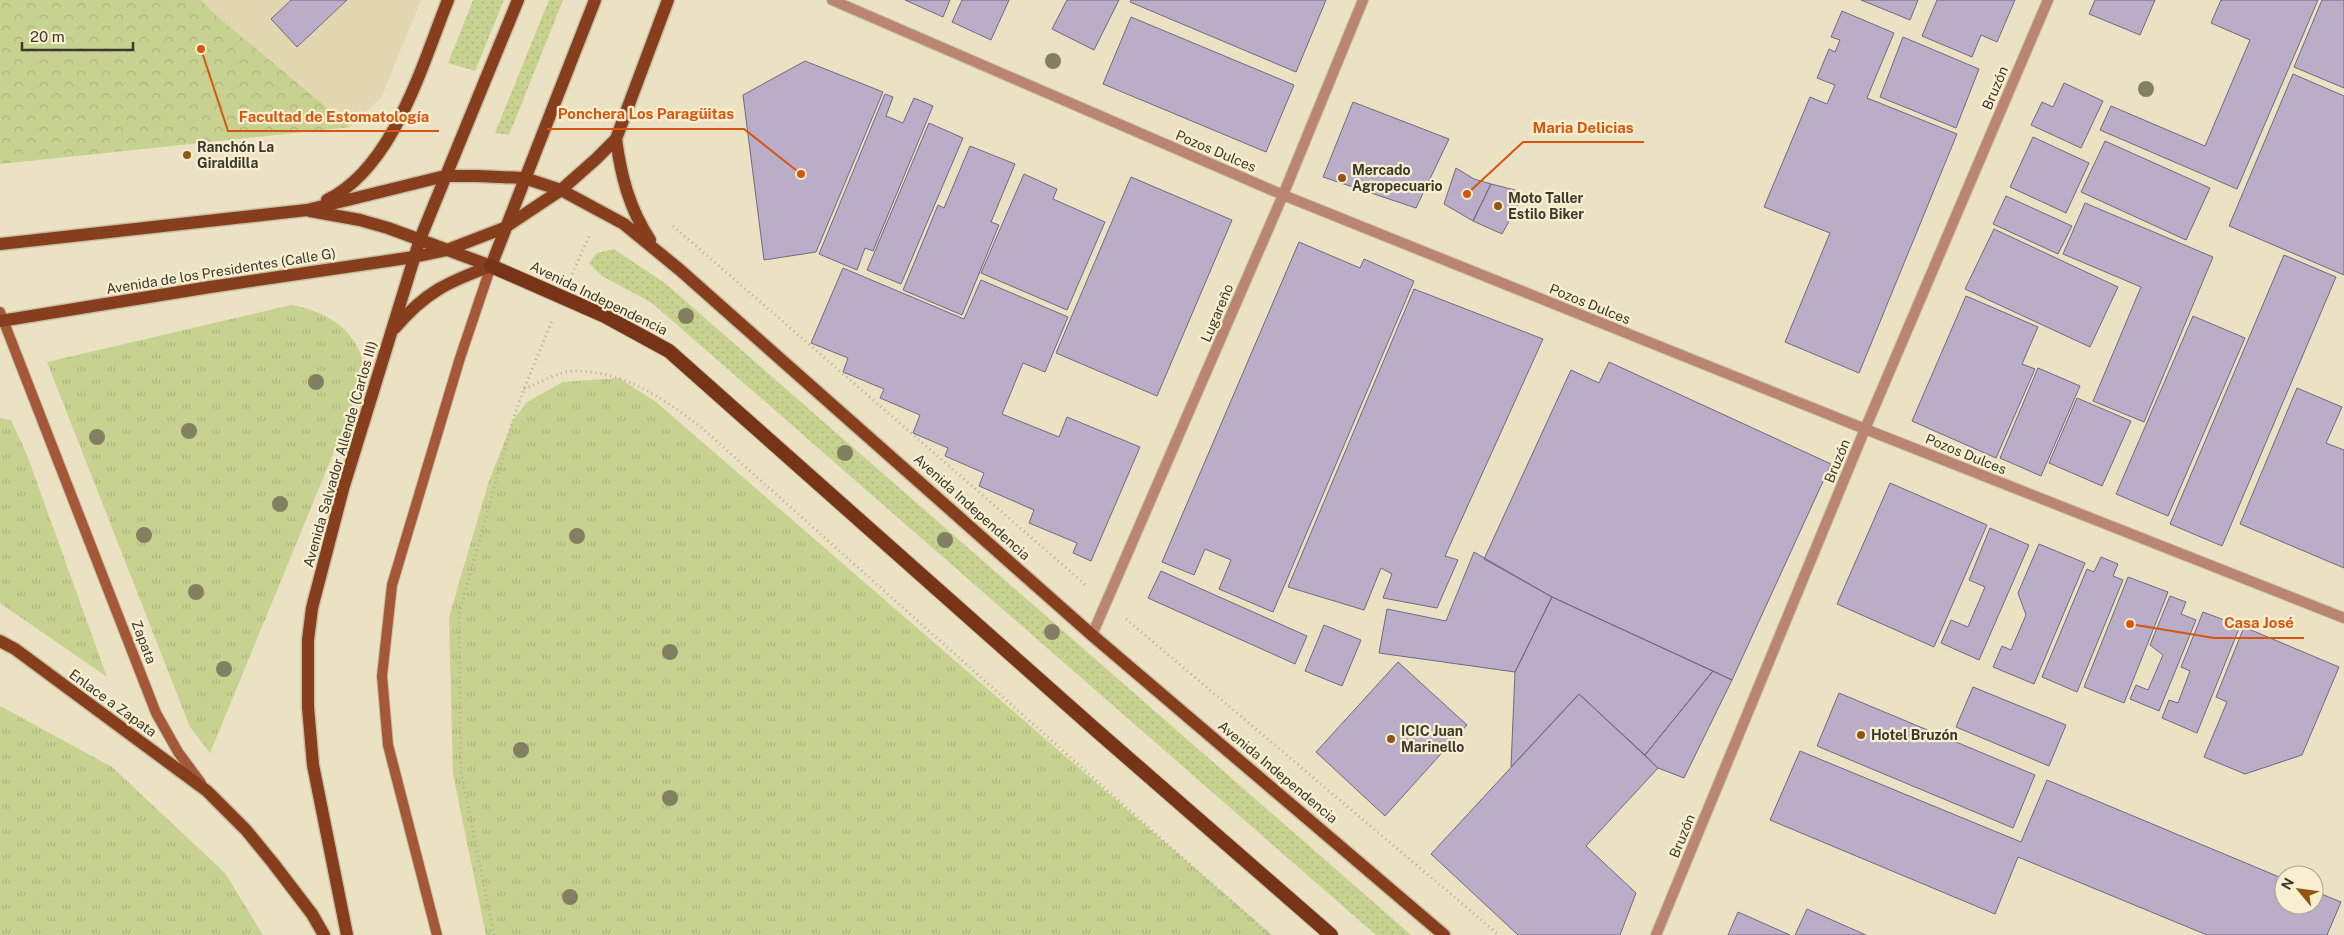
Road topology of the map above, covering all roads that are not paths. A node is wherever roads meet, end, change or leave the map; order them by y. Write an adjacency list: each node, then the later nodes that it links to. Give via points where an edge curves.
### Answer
1 (448, 0): 13 (main road, via 392,134 375,159 348,187)
2 (518, 0): 9 (main road, Avenida Salvador Allende (Carlos III))
3 (595, 0): 10 (main road)
4 (668, 0): 8 (main road)
5 (832, 0): 12 (street, Pozos Dulces)
6 (1363, 0): 12 (street, Lugareño)
7 (2048, 0): 23 (street, Bruzón)
8 (616, 139): 11 (main road, Avenida de los Presidentes (Calle G)); 18 (main road, via 620,171 633,211)
9 (445, 176): 10 (main road, Avenida Independencia); 13 (main road); 15 (main road, Avenida Salvador Allende (Carlos III))
10 (524, 178): 11 (main road, Avenida Independencia); 14 (main road)
11 (561, 190): 14 (main road, Avenida de los Presidentes (Calle G)); 18 (main road, Avenida Independencia, via 624,224)
12 (1283, 195): 23 (street, Pozos Dulces); 25 (street, Lugareño)
13 (306, 210): 15 (main road, via 360,220); 16 (main road)
14 (504, 228): 17 (main road, Avenida de los Presidentes (Calle G)); 20 (main road)
15 (420, 239): 17 (main road); 19 (main road, Avenida Salvador Allende (Carlos III))
16 (0, 244)
17 (447, 250): 19 (main road, Avenida de los Presidentes (Calle G)); 20 (main road, Avenida Independencia)
18 (658, 252): 25 (main road, Avenida Independencia)
19 (414, 257): 21 (main road, Avenida de los Presidentes (Calle G)); 22 (main road, Avenida Salvador Allende (Carlos III))
20 (491, 266): 22 (main road, via 436,289 412,307); 30 (main road, via 392,585 382,676 388,745); 31 (highway, Avenida Independencia, via 562,296 669,351 1097,732)
21 (1, 318): 27 (main road, Zapata, via 156,712 178,752)
22 (390, 334): 29 (main road, Avenida Salvador Allende (Carlos III), via 340,498 312,608 308,640 308,707 313,765)
23 (1865, 429): 24 (street, Pozos Dulces); 33 (street, Bruzón)
24 (2344, 618)
25 (1092, 635): 32 (main road, Avenida Independencia)
26 (0, 640): 27 (main road, Enlace a Zapata)
27 (207, 791): 28 (main road, Zapata, via 273,863)
28 (324, 935)
29 (347, 935)
30 (437, 935)
31 (1331, 935)
32 (1444, 935)
33 (1656, 935)

